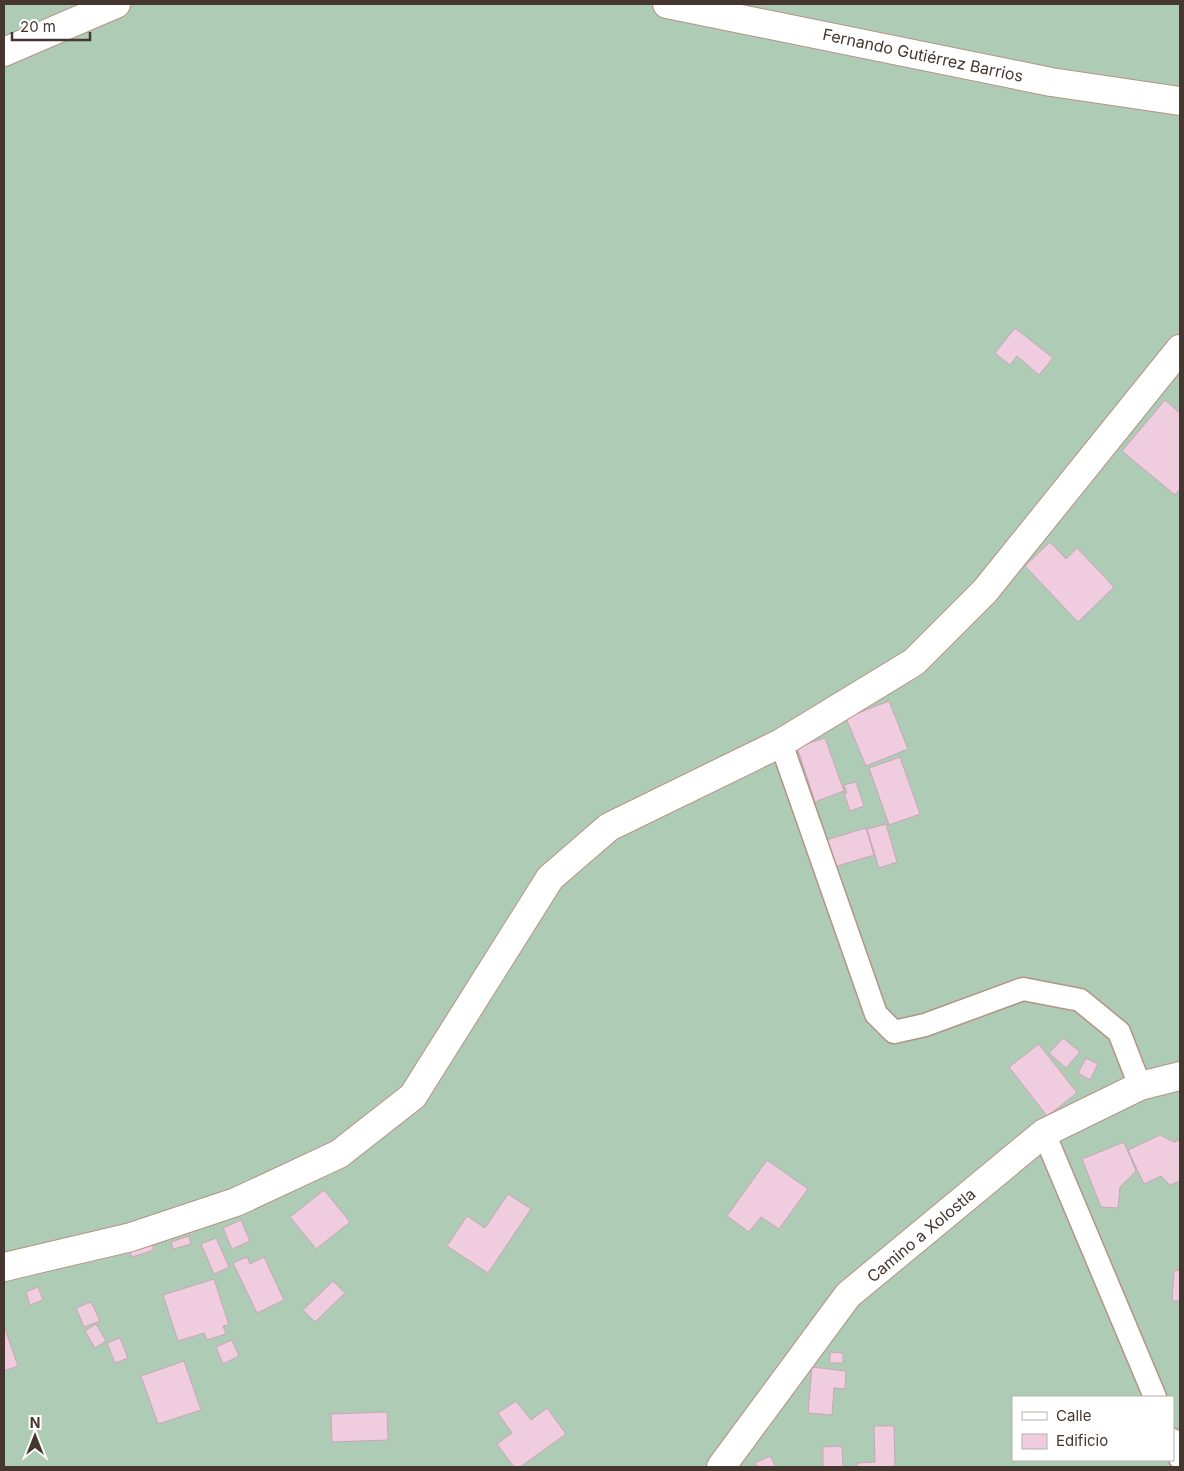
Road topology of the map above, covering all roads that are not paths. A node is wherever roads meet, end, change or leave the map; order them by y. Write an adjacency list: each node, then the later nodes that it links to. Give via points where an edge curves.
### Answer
1 (116, 4): 4 (street)
2 (667, 4): 3 (street, Fernando Gutiérrez Barrios)
3 (709, 8): 5 (street, Fernando Gutiérrez Barrios, via 1051,82)
4 (4, 52)
5 (1180, 101)
6 (1180, 349): 7 (street, via 985,591 914,662)
7 (781, 743): 9 (street, via 876,1014 894,1032 924,1025 1023,989 1080,1000 1119,1032); 11 (street, via 609,827 550,878 413,1096 338,1154 228,1205 131,1237)
8 (1180, 1076): 9 (street, Camino a Xolostla)
9 (1140, 1086): 10 (street, Camino a Xolostla)
10 (1044, 1133): 12 (street); 15 (street, Camino a Xolostla, via 848,1295)
11 (4, 1267)
12 (1155, 1396)
13 (1174, 1443): 14 (street)
14 (1180, 1458)
15 (721, 1467)

